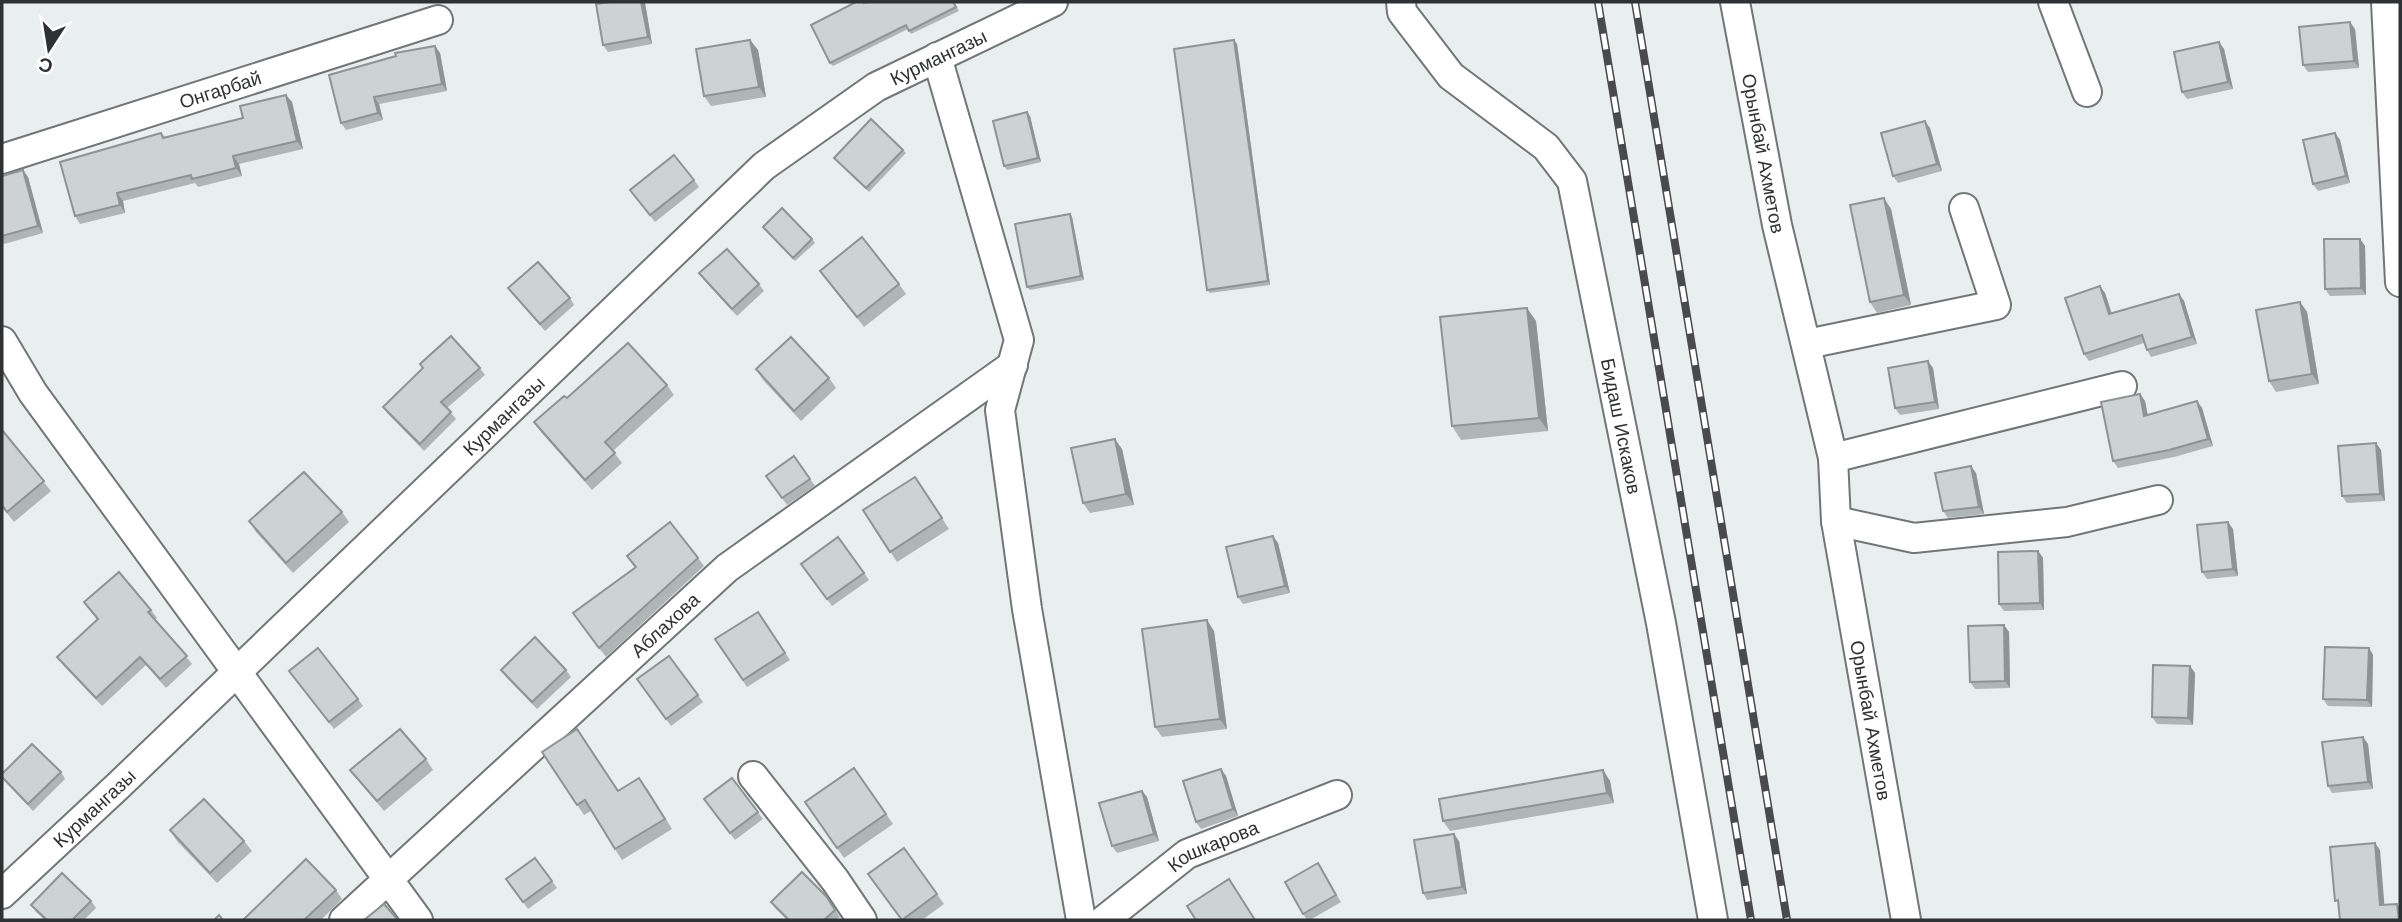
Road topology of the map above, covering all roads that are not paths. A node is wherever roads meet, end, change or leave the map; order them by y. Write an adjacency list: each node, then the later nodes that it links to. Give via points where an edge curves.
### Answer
1 (1053, 2): 7 (street, Курмангазы)
2 (1401, 2): 29 (street, Бидаш Искаков, via 1402,12 1451,76 1546,146 1572,181 1661,623)
3 (1734, 2): 13 (street, Орынбай Ахметов, via 1777,225)
4 (2053, 2): 8 (street)
5 (2386, 2): 11 (street)
6 (438, 20): 9 (street, Онгарбай)
7 (937, 57): 14 (street, via 1019,340); 19 (street, Курмангазы, via 876,87 764,166)
8 (2087, 92)
9 (2, 159)
10 (1964, 208): 13 (street, via 1996,305)
11 (2400, 282)
12 (2, 341): 19 (street, via 33,393)
13 (1807, 344): 16 (street, Орынбай Ахметов)
14 (1013, 365): 22 (street, Аблахова, via 727,568); 27 (street, via 1000,410 1027,609)
15 (2122, 386): 16 (street)
16 (1833, 458): 18 (street, Орынбай Ахметов)
17 (2158, 499): 18 (street, via 2067,522 1914,538)
18 (1836, 521): 30 (street, Орынбай Ахметов)
19 (237, 671): 22 (street); 23 (street, Курмангазы)
20 (753, 776): 26 (street)
21 (1337, 795): 28 (street, Кошкарова, via 1187,854)
22 (388, 879): 24 (street, Аблахова); 25 (street)
23 (2, 894)
24 (344, 920)
25 (418, 920)
26 (862, 920)
27 (1081, 920)
28 (1104, 920)
29 (1713, 920)
30 (1906, 920)

